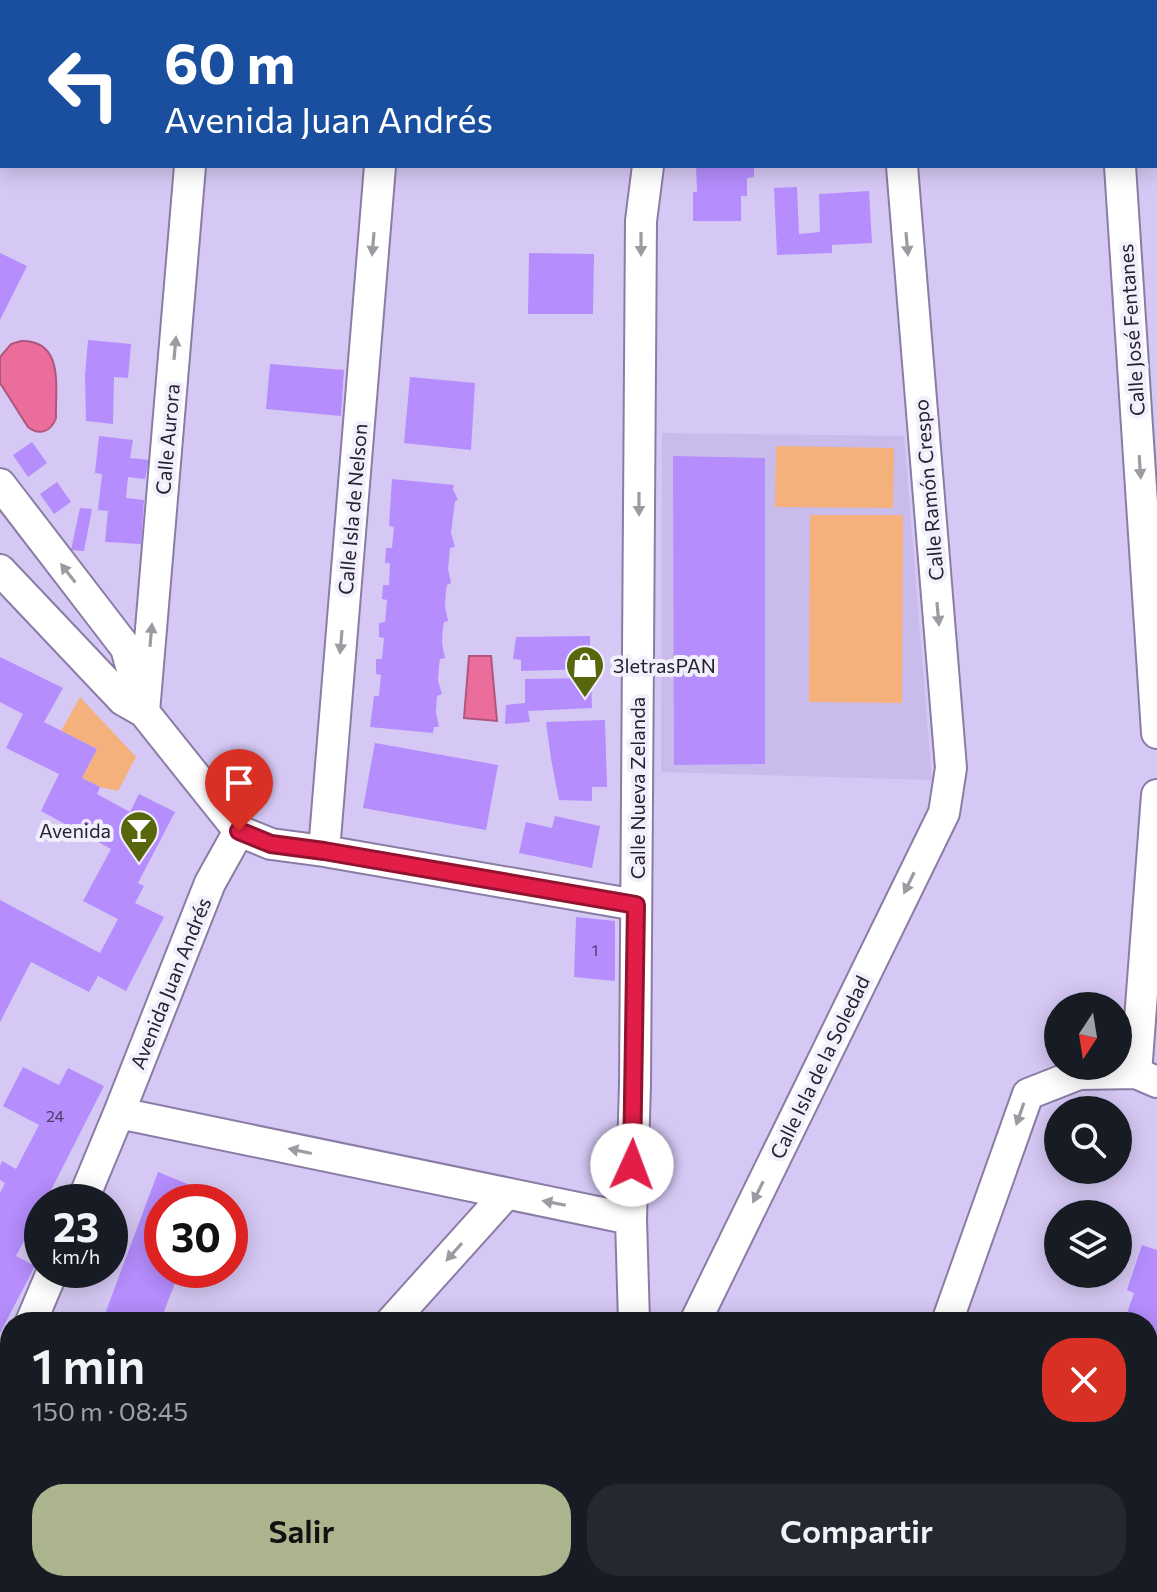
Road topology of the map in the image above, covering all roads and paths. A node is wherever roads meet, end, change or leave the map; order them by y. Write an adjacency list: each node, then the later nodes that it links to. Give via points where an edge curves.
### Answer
1 (190, 168): 8 (street, Calle Aurora, one-way to 1)
2 (380, 168): 13 (street, Calle Isla de Nelson, one-way to 13)
3 (648, 168): 14 (street, Calle Nueva Zelanda, one-way to 14, via 641,221)
4 (902, 168): 11 (street, Calle Ramón Crespo, one-way to 11, via 951,768)
5 (1120, 168): 9 (street, Calle José Fentanes, one-way to 9)
6 (0, 484): 8 (street, one-way to 6, via 126,648)
7 (0, 570): 8 (street, via 123,700)
8 (144, 712): 12 (street)
9 (1157, 733)
10 (1157, 795): 15 (street)
11 (944, 813): 24 (street, Calle Isla de la Soledad, one-way to 24)
12 (239, 831): 13 (street, via 271,844); 16 (street, Avenida Juan Andrés, via 210,883)
13 (324, 851): 14 (street)
14 (636, 905): 19 (street, Calle Nueva Zelanda)
15 (1147, 1078): 25 (street, one-way to 25, via 1079,1074 1028,1094)
16 (119, 1113): 17 (street, Avenida Juan Andrés); 18 (street, one-way to 16)
17 (89, 1184)
18 (506, 1194): 19 (street, one-way to 18); 22 (street, one-way to 22)
19 (631, 1219): 23 (street, Calle Nueva Zelanda)
20 (45, 1288): 21 (street)
21 (35, 1312)
22 (400, 1312)
23 (634, 1312)
24 (700, 1312)
25 (951, 1312)

